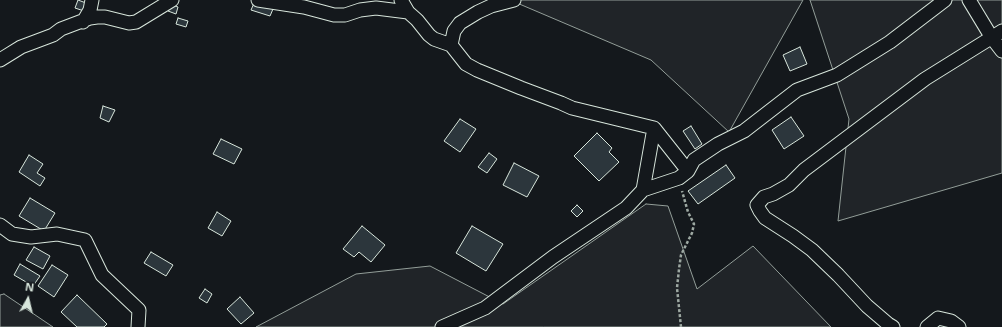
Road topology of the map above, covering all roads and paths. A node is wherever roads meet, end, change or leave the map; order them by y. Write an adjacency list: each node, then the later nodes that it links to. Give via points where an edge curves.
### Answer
1 (92, 0): 9 (street)
2 (172, 0): 9 (street, via 136,22 97,17)
3 (258, 0): 8 (street, via 345,15 376,8)
4 (401, 0): 8 (street)
5 (514, 0): 11 (street, via 491,6 460,23 454,31)
6 (945, 0): 15 (street, via 890,42 837,75 797,90 744,130 694,160)
7 (970, 0): 10 (street)
8 (408, 12): 11 (street, via 429,36)
9 (83, 22): 13 (street, via 61,29 45,39 21,46)
10 (997, 35): 12 (street); 23 (street, via 925,79 789,184 764,198 757,205 765,218 812,250 867,306)
11 (451, 45): 14 (street, via 466,64 521,88 572,108)
12 (1002, 51)
13 (0, 60)
14 (654, 128): 15 (street); 16 (street)
15 (684, 175): 16 (street); 22 (path, via 688,212 694,224 681,255 679,269)
16 (643, 190): 18 (street, via 626,208 553,257 485,308)
17 (0, 226): 19 (street, via 12,234 31,237 57,234 85,240 102,275 139,310)
18 (469, 315): 20 (street); 21 (street)
19 (138, 327)
20 (442, 327)
21 (461, 327)
22 (681, 327)
23 (893, 327)
24 (927, 327): 25 (street, via 938,318 951,321)
25 (959, 327)

